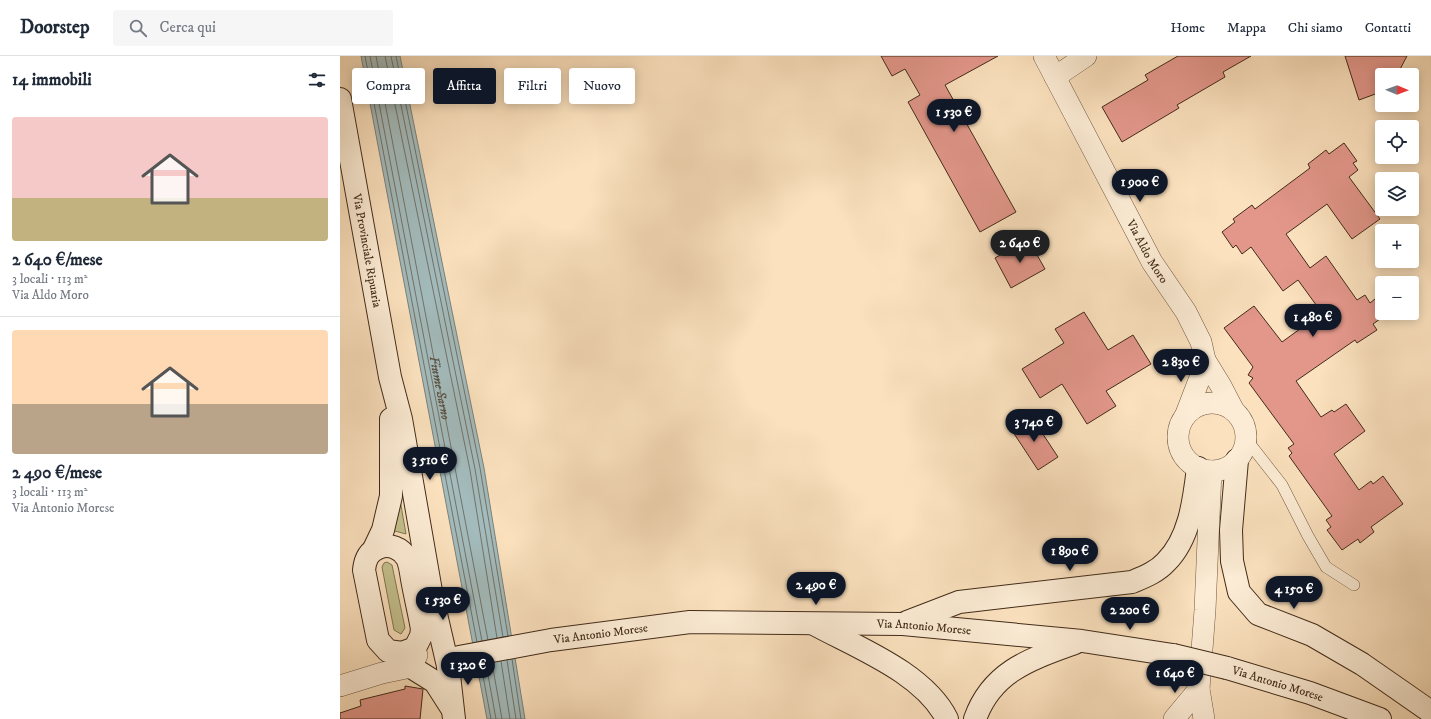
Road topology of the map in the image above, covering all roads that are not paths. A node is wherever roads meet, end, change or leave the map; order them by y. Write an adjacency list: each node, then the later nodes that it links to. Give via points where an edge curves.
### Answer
1 (1044, 56): 3 (street, Via Aldo Moro)
2 (1086, 56): 3 (street)
3 (1055, 77): 5 (street, Via Aldo Moro, via 1152,262 1190,318 1201,342)
4 (340, 99): 6 (street, Via Provinciale Ripuaria)
5 (1205, 360): 7 (street); 8 (street, via 1202,376)
6 (390, 377): 12 (street, Via Provinciale Ripuaria, via 391,496); 15 (street, Via Provinciale Ripuaria, via 401,419)
7 (1234, 411): 8 (street, via 1220,404 1204,403); 9 (street, via 1241,418)
8 (1186, 414): 11 (street, via 1180,424 1179,444 1186,458)
9 (1246, 439): 10 (street, via 1242,454); 14 (lane, via 1282,485 1326,567)
10 (1237, 460): 11 (street, via 1228,467); 26 (street, via 1231,530 1232,560 1239,592 1258,614 1312,635 1362,664)
11 (1205, 469): 17 (street, via 1187,527 1178,546 1166,562 1150,574 1132,582 959,602); 25 (street, via 1205,610)
12 (374, 549): 13 (street, via 389,546 403,553); 20 (street, Via Provinciale Ripuaria, via 364,562 364,570 378,640)
13 (408, 559): 15 (street); 18 (street, via 422,628)
14 (1354, 585)
15 (432, 594): 18 (street); 21 (street, Via Provinciale Ripuaria)
16 (811, 623): 17 (street, Via Antonio Morese); 21 (street, Via Antonio Morese, via 690,622); 28 (street, via 897,669 930,694)
17 (903, 624): 19 (street, Via Antonio Morese)
18 (420, 639): 20 (street, via 408,652); 22 (street)
19 (1082, 641): 29 (street, via 1028,661 1009,672 995,683); 32 (street, Via Antonio Morese, bridge, via 1173,655 1227,668 1310,693)
20 (388, 650): 22 (street, Via Provinciale Ripuaria); 23 (street)
21 (450, 656): 22 (street, Via Antonio Morese); 27 (street, Via Provinciale Ripuaria)
22 (412, 668): 23 (street); 27 (street, Via Provinciale Ripuaria, via 435,682)
23 (367, 678): 24 (street)
24 (340, 686)
25 (1199, 689): 30 (street); 31 (street)
26 (1431, 712)
27 (453, 714)
28 (947, 719)
29 (975, 719)
30 (1174, 719)
31 (1204, 719)
32 (1380, 719)

